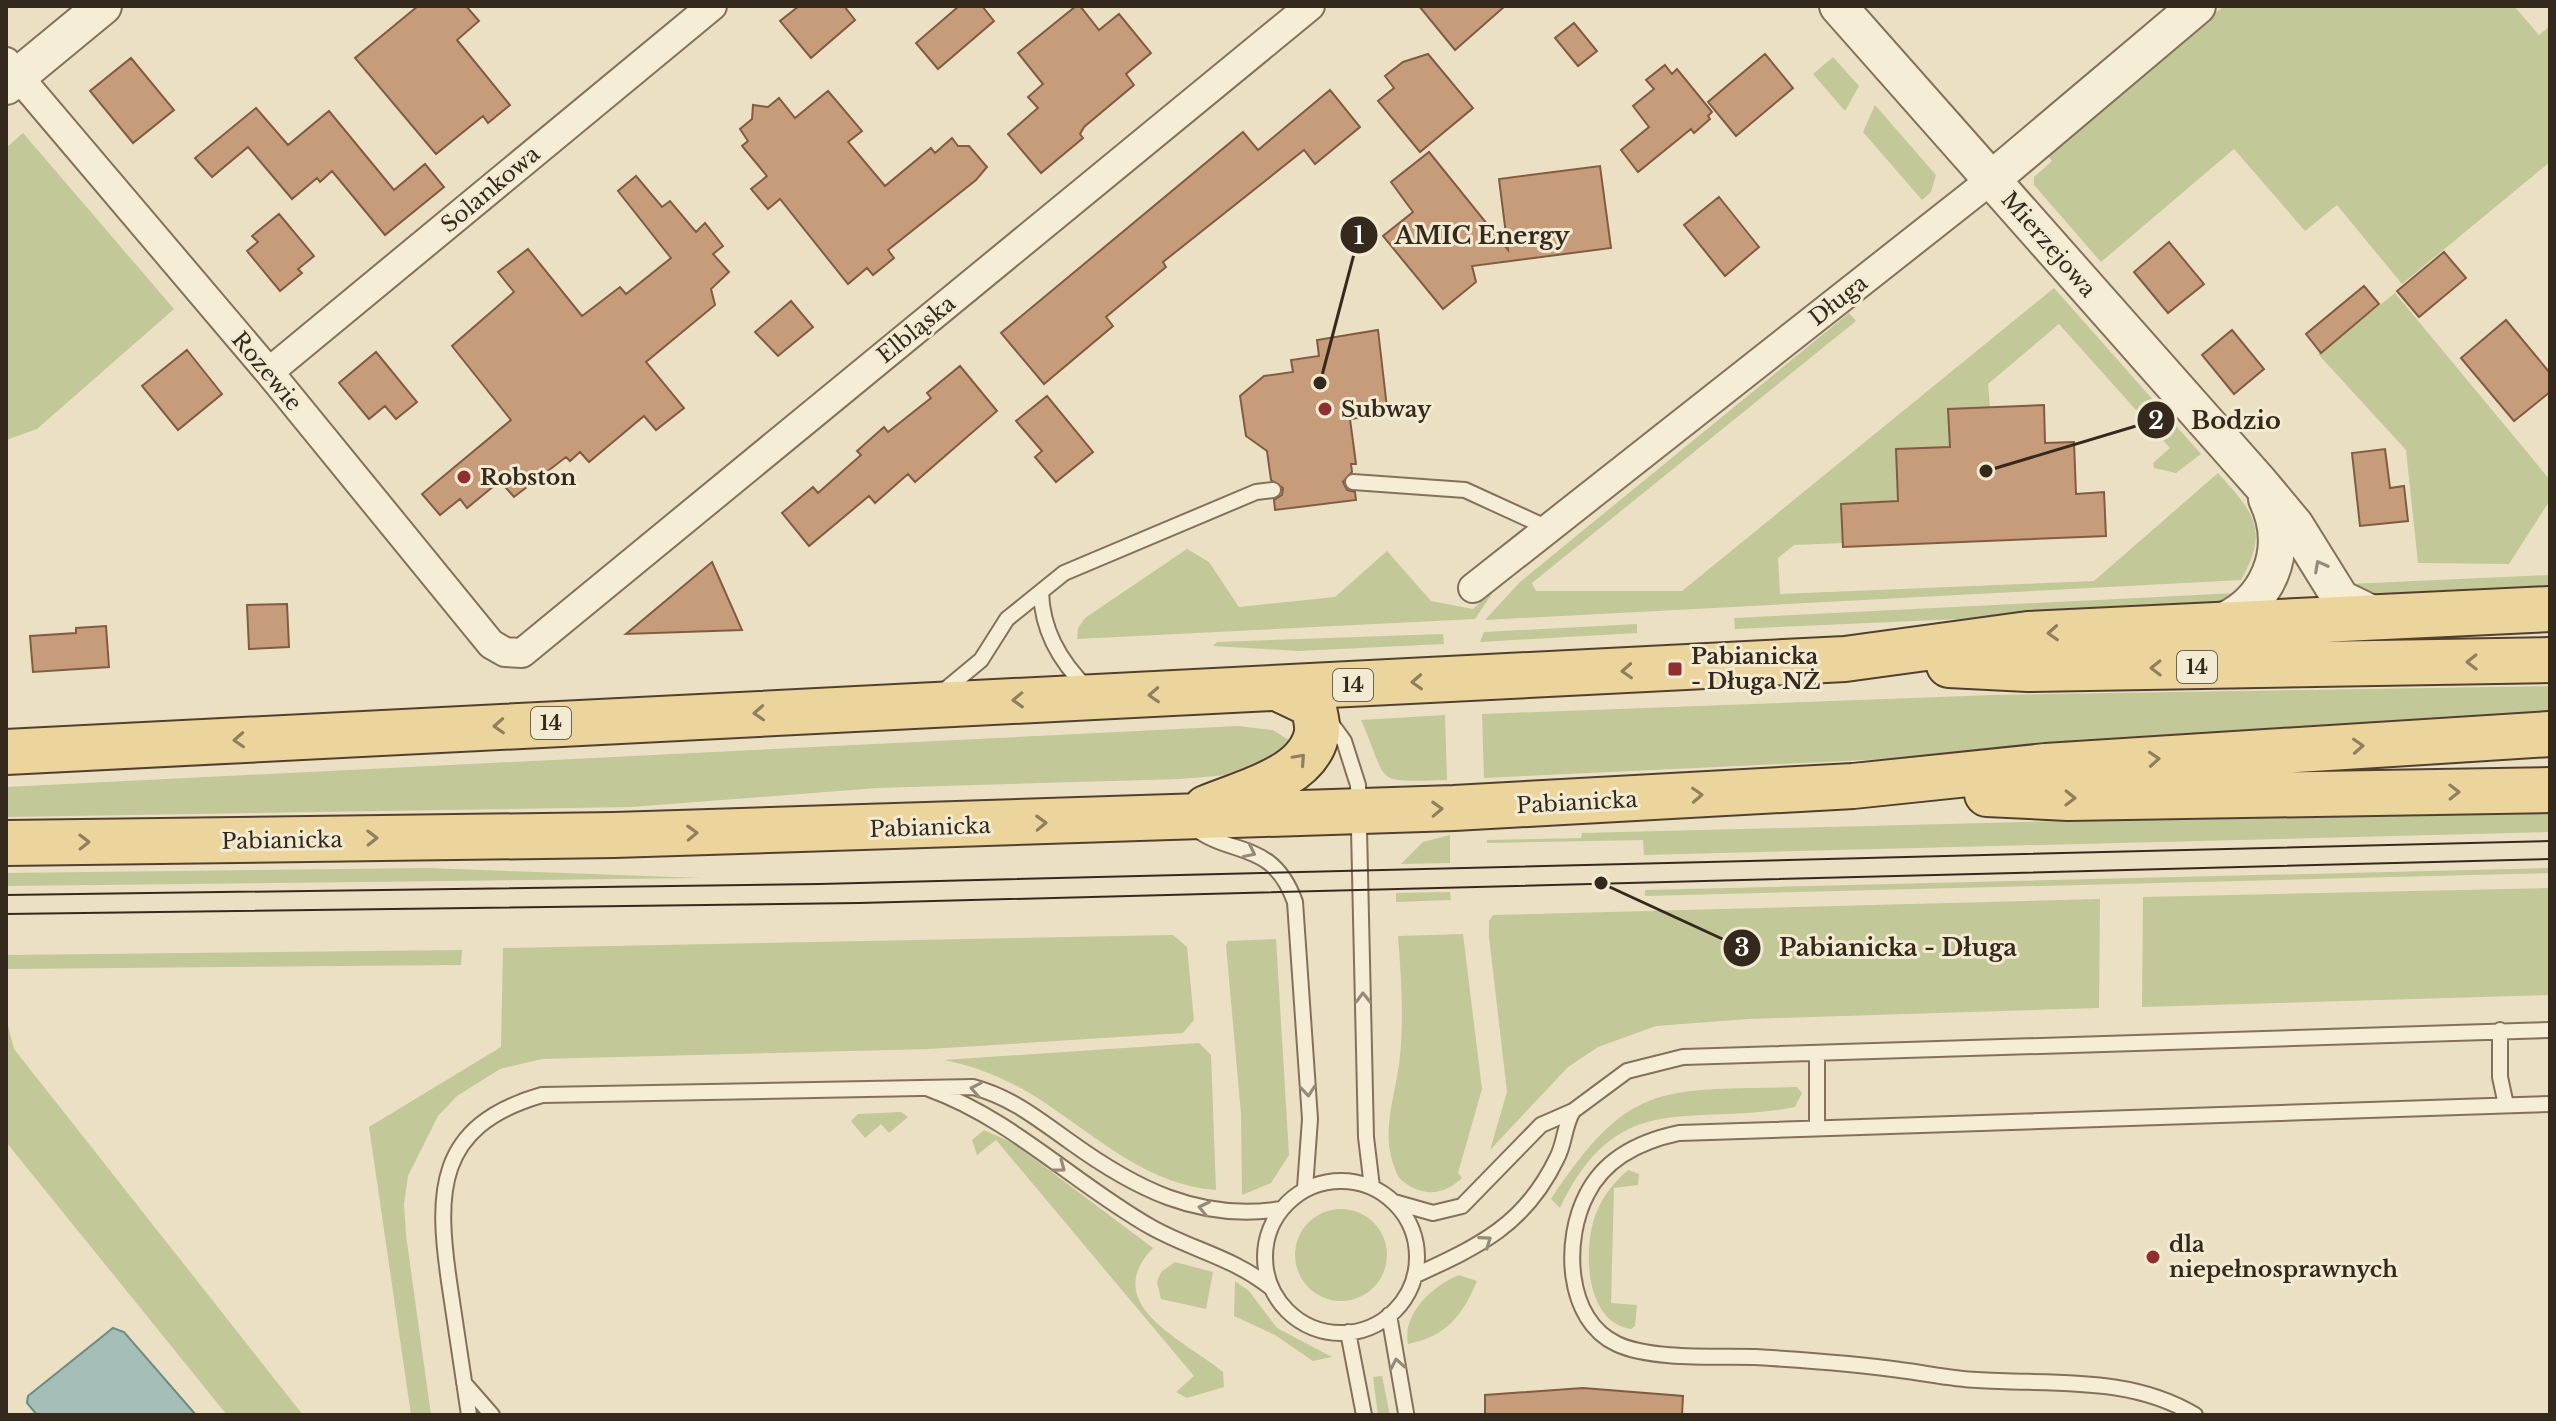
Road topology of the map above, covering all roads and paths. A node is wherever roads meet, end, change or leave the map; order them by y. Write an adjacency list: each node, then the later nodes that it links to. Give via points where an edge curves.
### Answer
1 (103, 6): 6 (street)
2 (712, 6): 8 (street, Solankowa)
3 (1310, 6): 18 (street, Elbląska)
4 (1838, 6): 7 (street, Mierzejowa)
5 (2197, 6): 7 (street, Długa)
6 (10, 75): 8 (street, Rozewie)
7 (1992, 179): 10 (street, Mierzejowa); 12 (street, Długa)
8 (269, 372): 18 (street, Rozewie, via 491,644)
9 (1353, 482): 12 (lane, via 1448,486)
10 (2260, 483): 16 (street, Mierzejowa, one-way to 10, via 2341,599 2295,525); 17 (street, via 2278,526 2275,563 2251,603)
11 (1273, 490): 14 (lane, via 1256,492 1064,573)
12 (1548, 528): 13 (street, Długa)
13 (1473, 588)
14 (1041, 592): 22 (lane, via 1042,616 1053,644); 23 (lane, via 1007,619 981,660)
15 (2550, 609): 16 (main road)
16 (2376, 616): 17 (main road)
17 (2214, 625): 19 (main road, one-way to 19, via 2028,634)
18 (522, 653)
19 (1845, 659): 20 (main road, 14, one-way to 19, via 2028,669); 21 (main road, 14, one-way to 21)
20 (2550, 660)
21 (1295, 696): 22 (main road, 14, one-way to 22); 28 (lane, via 1332,723 1353,761); 29 (main road, one-way to 21, via 1295,766 1316,736)
22 (1096, 698): 23 (main road, 14, one-way to 23)
23 (927, 704): 25 (main road, 14, one-way to 25)
24 (2550, 734): 26 (main road, one-way to 24, via 2046,766)
25 (6, 752)
26 (1853, 786): 27 (main road, one-way to 27, via 2068,798); 28 (main road, Pabianicka, one-way to 26)
27 (2550, 790)
28 (1359, 811): 29 (main road, Pabianicka); 39 (lane, one-way to 28, via 1366,1137)
29 (1182, 819): 30 (main road, Pabianicka, one-way to 29, via 614,835); 40 (lane, one-way to 40, via 1210,841 1248,849 1264,859 1278,871 1295,902 1310,1119)
30 (6, 843)
31 (2500, 1030): 32 (lane); 33 (lane); 36 (lane)
32 (2550, 1030)
33 (1817, 1053): 37 (lane, via 1653,1062 1607,1083); 38 (lane)
34 (921, 1086): 42 (lane, one-way to 34, via 1230,1213 1150,1192 1110,1171 1002,1095 973,1087); 44 (lane, one-way to 44, via 984,1113 1115,1205 1155,1229 1245,1268); 47 (lane, via 542,1095 490,1117 452,1161 442,1192 441,1225)
35 (2550, 1104): 36 (lane)
36 (2506, 1105): 38 (lane)
37 (1573, 1111): 41 (lane, via 1530,1133 1462,1206 1433,1213); 43 (lane, one-way to 37, via 1485,1243 1514,1218 1556,1161)
38 (1817, 1127): 52 (lane, via 1679,1133 1639,1144 1609,1165 1589,1189 1576,1224 1575,1283 1588,1320 1601,1334 1632,1349 1817,1360 1977,1380 2057,1380 2114,1387)
39 (1372, 1187): 40 (lane, via 1346,1181); 41 (lane)
40 (1305, 1188): 42 (lane)
41 (1394, 1202): 43 (lane, via 1410,1225)
42 (1281, 1209): 44 (lane, via 1268,1233 1264,1261)
43 (1416, 1275): 45 (lane, via 1405,1299)
44 (1270, 1287): 46 (lane, via 1283,1308 1304,1324 1330,1333)
45 (1389, 1315): 46 (lane); 48 (lane, one-way to 45)
46 (1348, 1332): 51 (lane)
47 (464, 1383): 49 (lane); 50 (lane)
48 (1406, 1413)
49 (469, 1415)
50 (492, 1415)
51 (1364, 1415)
52 (2195, 1415)

